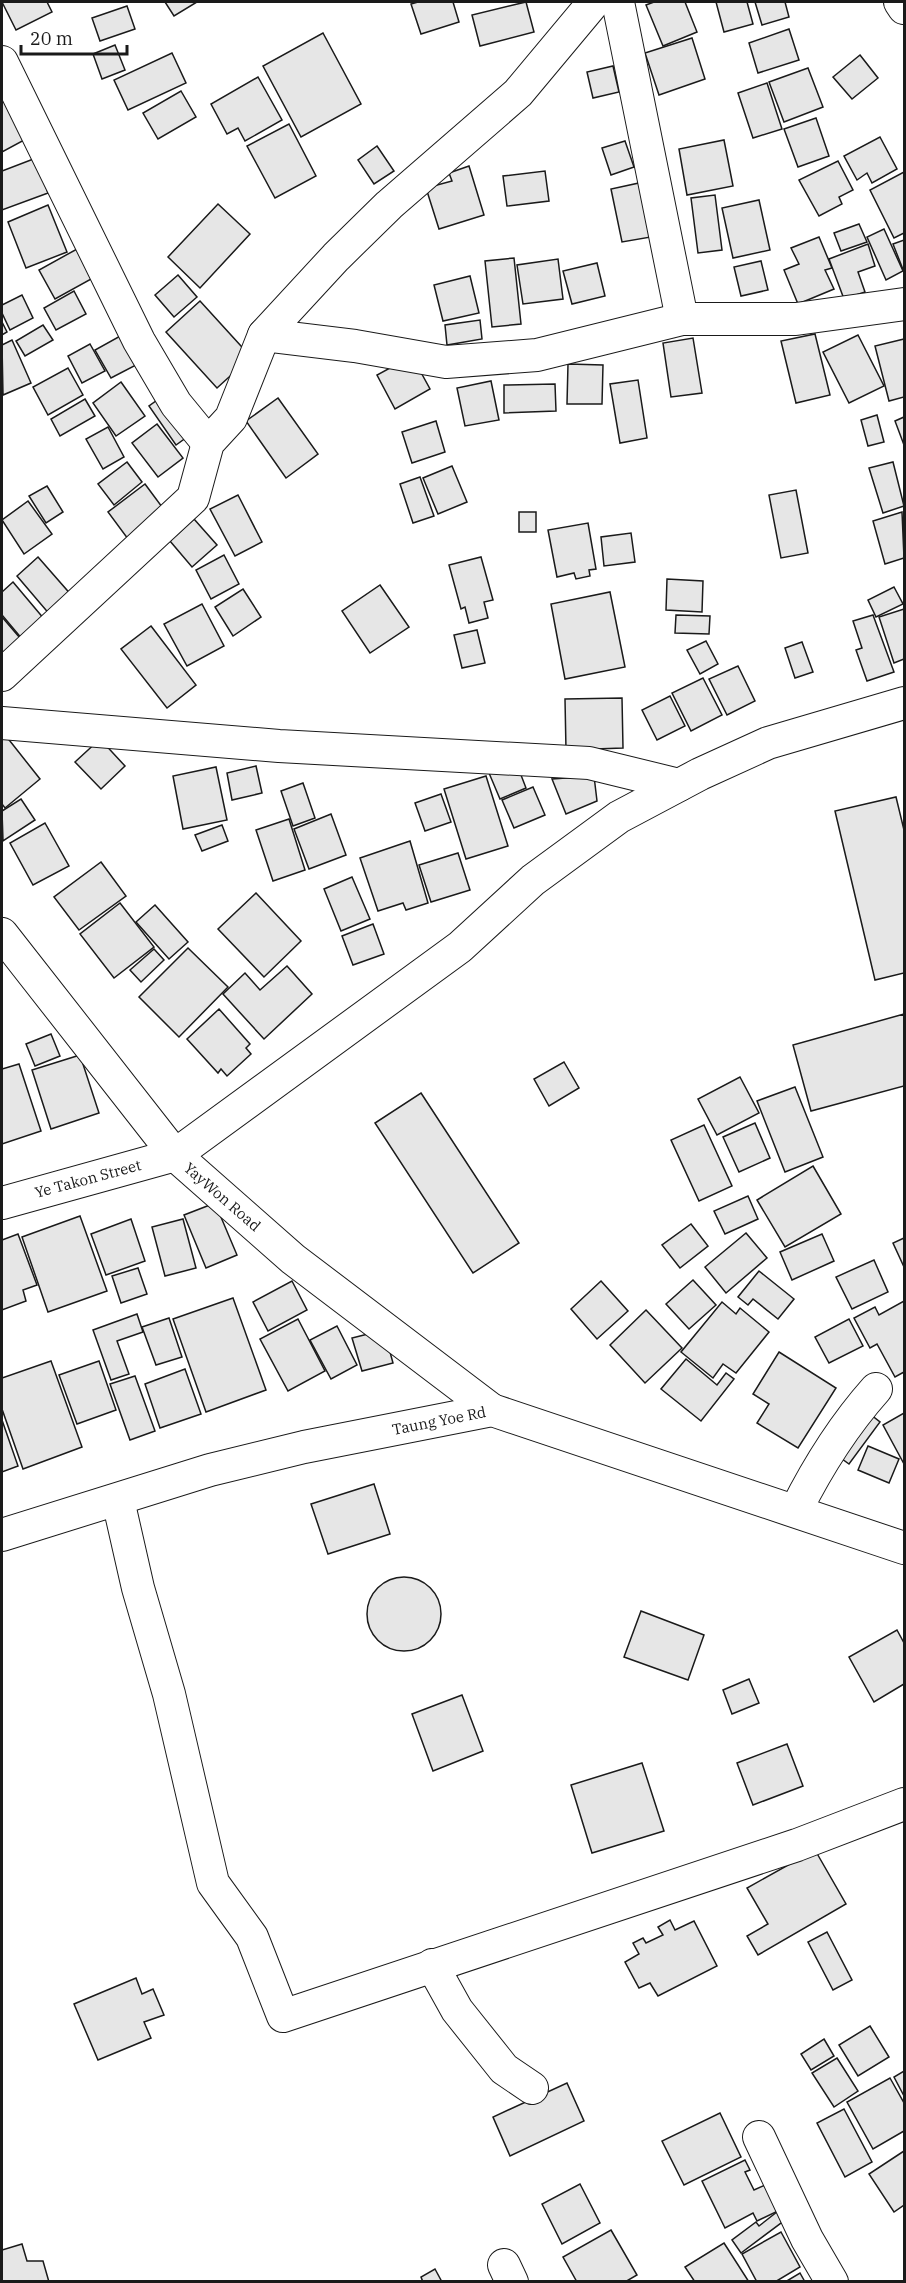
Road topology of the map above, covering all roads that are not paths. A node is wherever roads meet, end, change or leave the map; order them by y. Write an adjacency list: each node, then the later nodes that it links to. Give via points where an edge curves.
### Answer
1 (594, 2): 8 (street, via 518,93 389,205)
2 (618, 2): 7 (street)
3 (900, 2): 4 (street)
4 (904, 8)
5 (2, 62): 9 (street, via 139,341 176,404)
6 (904, 304): 7 (street, via 796,319)
7 (682, 319): 8 (street, via 537,355 446,362 355,345)
8 (264, 335): 9 (street, via 231,418)
9 (208, 443): 10 (street, via 193,498)
10 (2, 675)
11 (904, 703): 13 (street, via 768,743)
12 (2, 723): 13 (street, via 279,746 589,763)
13 (679, 785): 15 (street, via 619,817 533,880 460,947)
14 (2, 934): 15 (street, YayWon Road)
15 (175, 1155): 16 (street, Ye Takon Street); 18 (street, YayWon Road, via 293,1259)
16 (2, 1203)
17 (876, 1389): 20 (street, via 850,1419)
18 (492, 1410): 19 (street, Taung Yoe Rd, via 303,1447 210,1470); 20 (street, Taung Yoe Rd)
19 (118, 1500): 21 (street, Taung Yoe Rd); 24 (street, via 213,1883 252,1937 283,2016)
20 (796, 1509): 22 (street, Taung Yoe Rd)
21 (2, 1535)
22 (904, 1548)
23 (904, 1804): 24 (street, via 797,1845)
24 (432, 1965): 25 (street, via 457,2010 504,2069)
25 (532, 2088)
26 (759, 2137): 27 (street)
27 (832, 2282)

